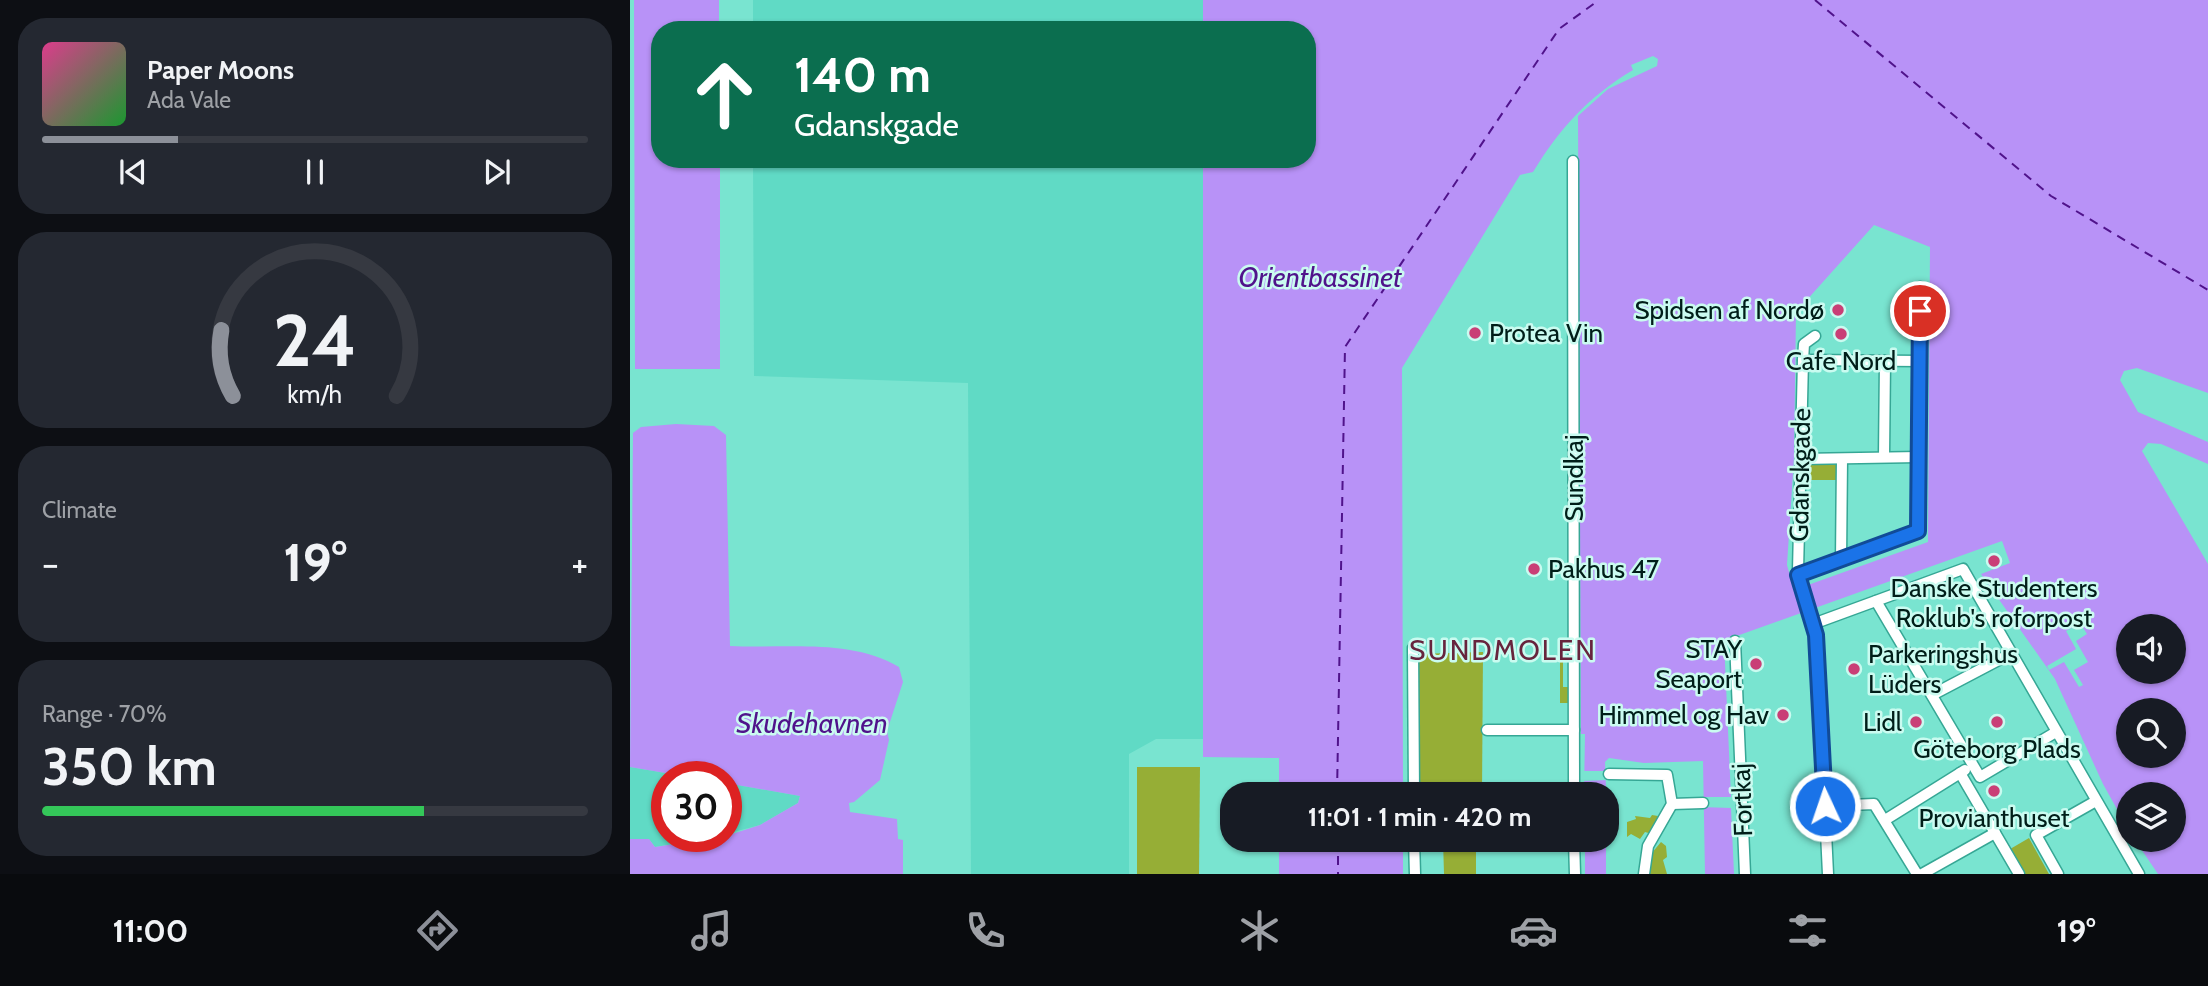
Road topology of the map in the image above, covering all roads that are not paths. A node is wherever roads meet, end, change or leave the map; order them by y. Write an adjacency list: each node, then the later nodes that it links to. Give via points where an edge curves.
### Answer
1 (1573, 161): 20 (street, Sundkaj)
2 (1920, 287): 6 (street)
3 (1815, 336): 4 (street, Gdanskgade, via 1804,344)
4 (1802, 360): 5 (street); 9 (street, Gdanskgade)
5 (1885, 361): 6 (street); 7 (street)
6 (1920, 361): 8 (street)
7 (1884, 456): 8 (street); 10 (street)
8 (1919, 457): 11 (street, via 1917,532)
9 (1801, 459): 10 (street); 12 (street, Gdanskgade)
10 (1842, 459): 11 (street)
11 (1841, 560): 12 (street)
12 (1799, 580): 14 (street, Gdanskgade)
13 (1876, 601): 14 (street); 17 (street, via 1963,569); 18 (street)
14 (1813, 620): 30 (street, Gdanskgade)
15 (1735, 641): 38 (street, Fortkaj)
16 (1413, 648): 25 (street)
17 (2010, 654): 18 (street); 21 (street)
18 (1932, 695): 22 (street)
19 (1487, 730): 20 (street)
20 (1574, 730): 26 (street, Sundkaj)
21 (2056, 732): 22 (street, via 1980,777); 27 (street)
22 (1973, 765): 23 (street)
23 (1960, 773): 31 (street); 32 (street)
24 (1609, 774): 29 (street, via 1664,773)
25 (1414, 782)
26 (1574, 782)
27 (2096, 801): 42 (street, via 2035,835); 43 (street)
28 (1703, 803): 29 (street)
29 (1672, 804): 37 (street, via 1648,846)
30 (1825, 806): 31 (street, via 1874,804); 39 (street, Gdanskgade)
31 (1885, 820): 40 (street)
32 (1995, 833): 40 (street); 41 (street)
33 (1415, 852): 35 (street)
34 (1574, 852): 36 (street)
35 (1415, 874)
36 (1575, 874)
37 (1644, 874)
38 (1745, 874)
39 (1828, 874)
40 (1919, 874)
41 (2019, 874)
42 (2058, 874)
43 (2139, 874)

